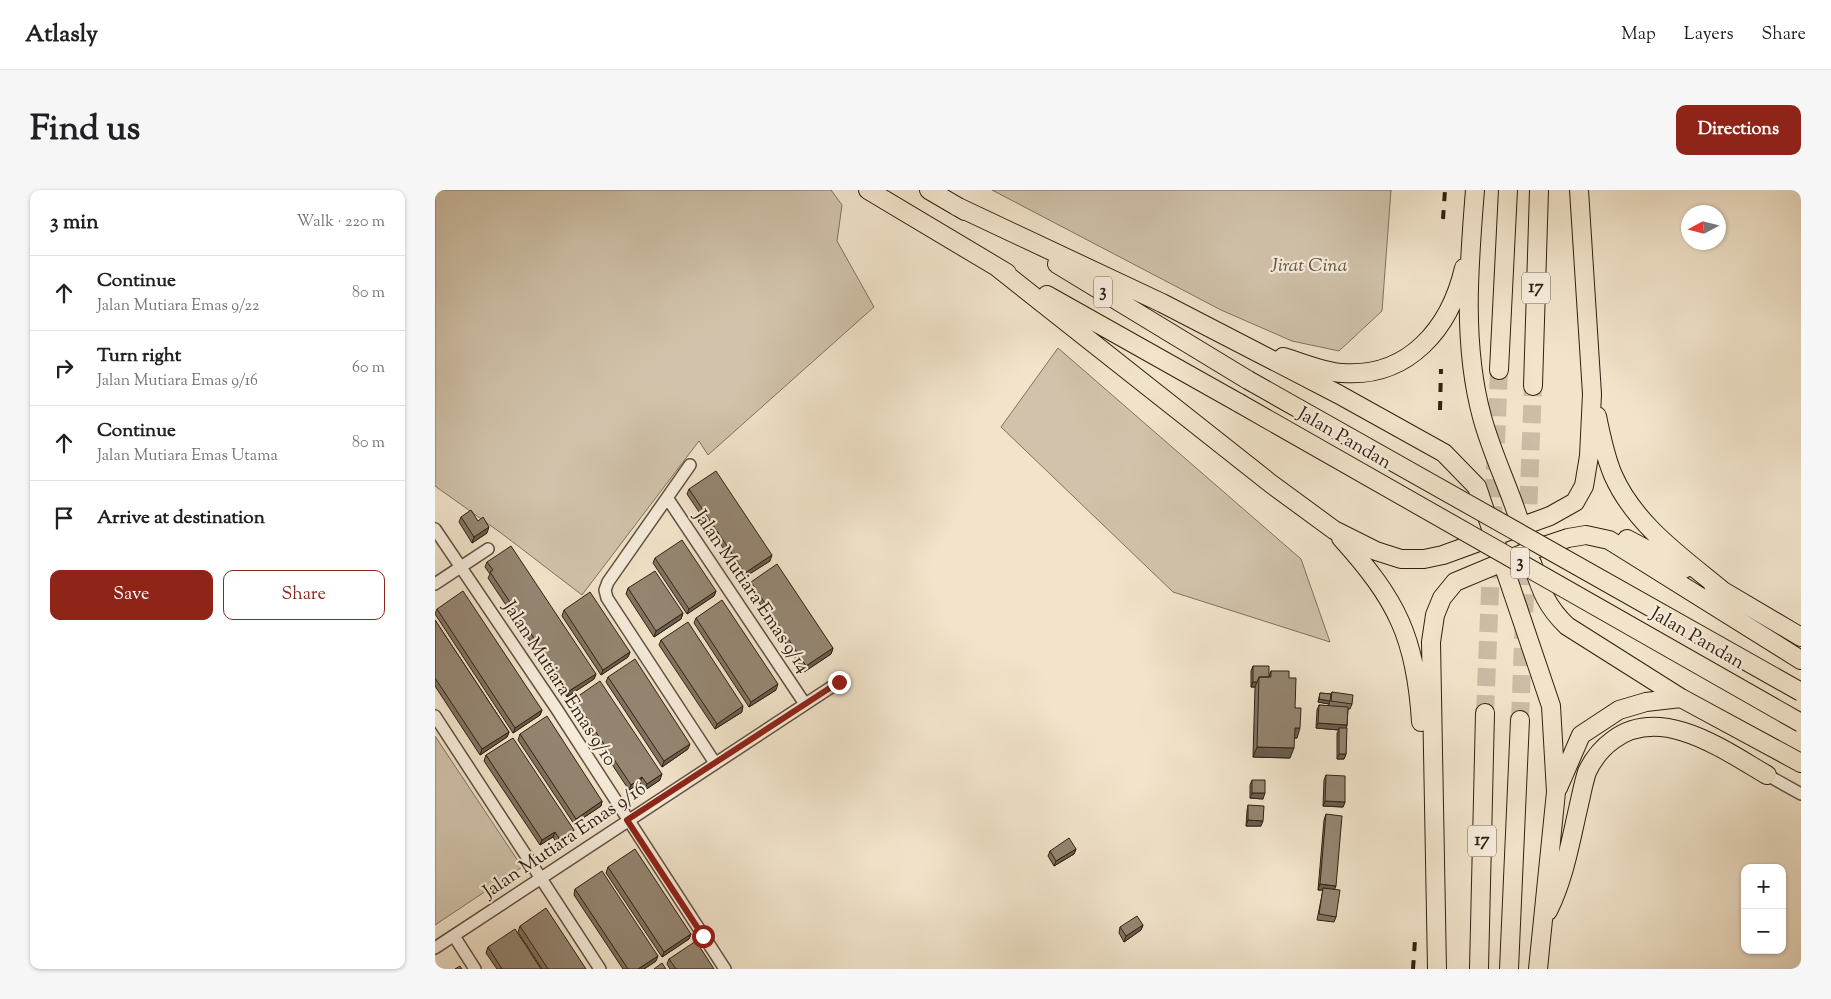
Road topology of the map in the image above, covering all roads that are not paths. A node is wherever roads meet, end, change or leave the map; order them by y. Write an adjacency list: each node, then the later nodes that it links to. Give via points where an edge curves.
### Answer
1 (868, 190): 9 (highway, Jalan Pandan / 3)
2 (929, 190): 7 (highway, Jalan Pandan / 3)
3 (1475, 190): 8 (highway)
4 (1508, 190): 11 (highway, 17)
5 (1539, 190): 12 (highway, 17)
6 (1579, 190): 13 (highway)
7 (956, 206): 10 (highway); 30 (highway, Jalan Pandan / 3, bridge, via 1248,380)
8 (1471, 242): 10 (highway, via 1460,285 1447,314 1430,338 1397,365 1361,373 1341,373); 16 (highway, via 1470,337 1475,388 1482,420)
9 (998, 268): 18 (highway); 36 (highway, Jalan Pandan / 3, bridge)
10 (1246, 346): 19 (highway, via 1444,453 1477,487)
11 (1499, 370)
12 (1533, 386)
13 (1592, 394): 16 (highway, via 1584,486 1575,502 1550,516); 26 (highway, via 1603,445 1614,476 1632,506 1660,539)
14 (690, 465): 15 (street)
15 (667, 500): 32 (street, Jalan Mutiara Emas 9/14); 37 (street, via 605,590)
16 (1521, 524): 19 (highway); 22 (highway)
17 (435, 530): 24 (street, Jalan Mutiara Emas 9/10)
18 (1334, 530): 19 (highway, via 1376,552 1401,559 1443,555); 45 (highway, via 1382,587 1409,639 1416,664)
19 (1494, 536): 23 (highway)
20 (1609, 540): 22 (highway, via 1586,535); 26 (highway, via 1627,538); 28 (highway)
21 (488, 549): 24 (street)
22 (1529, 551): 23 (highway); 31 (highway, via 1544,598 1561,620)
23 (1503, 562): 40 (highway, via 1551,706); 45 (highway, via 1455,582 1442,598 1435,615 1431,642)
24 (460, 567): 25 (street); 42 (street, Jalan Mutiara Emas 9/10)
25 (435, 584)
26 (1723, 590): 27 (highway)
27 (1801, 637)
28 (1801, 660)
29 (839, 682): 32 (street, Jalan Mutiara Emas 9/16)
30 (1801, 692)
31 (1681, 698): 38 (highway); 40 (highway, via 1646,702 1619,710 1581,735)
32 (805, 704): 37 (street, Jalan Mutiara Emas 9/16)
33 (1485, 713): 52 (highway, 17)
34 (435, 716): 43 (street)
35 (1520, 720): 53 (highway, 17)
36 (1801, 722)
37 (715, 763): 42 (street, Jalan Mutiara Emas 9/16)
38 (1801, 763)
39 (1767, 775): 41 (street); 44 (highway, via 1703,739 1684,732 1647,727 1618,736 1604,747 1587,773 1559,889)
40 (1556, 792): 44 (highway)
41 (1801, 794)
42 (627, 820): 43 (street, Jalan Mutiara Emas 9/16); 50 (street, Jalan Mutiara Emas 9/10)
43 (540, 877): 46 (street, Jalan Mutiara Emas 9/16); 49 (street)
44 (1543, 922): 54 (highway)
45 (1436, 930): 51 (highway)
46 (454, 936): 47 (street, Jalan Mutiara Emas 9/16); 48 (street)
47 (435, 948)
48 (475, 969)
49 (600, 969)
50 (725, 969)
51 (1437, 969)
52 (1479, 969)
53 (1509, 969)
54 (1538, 969)

